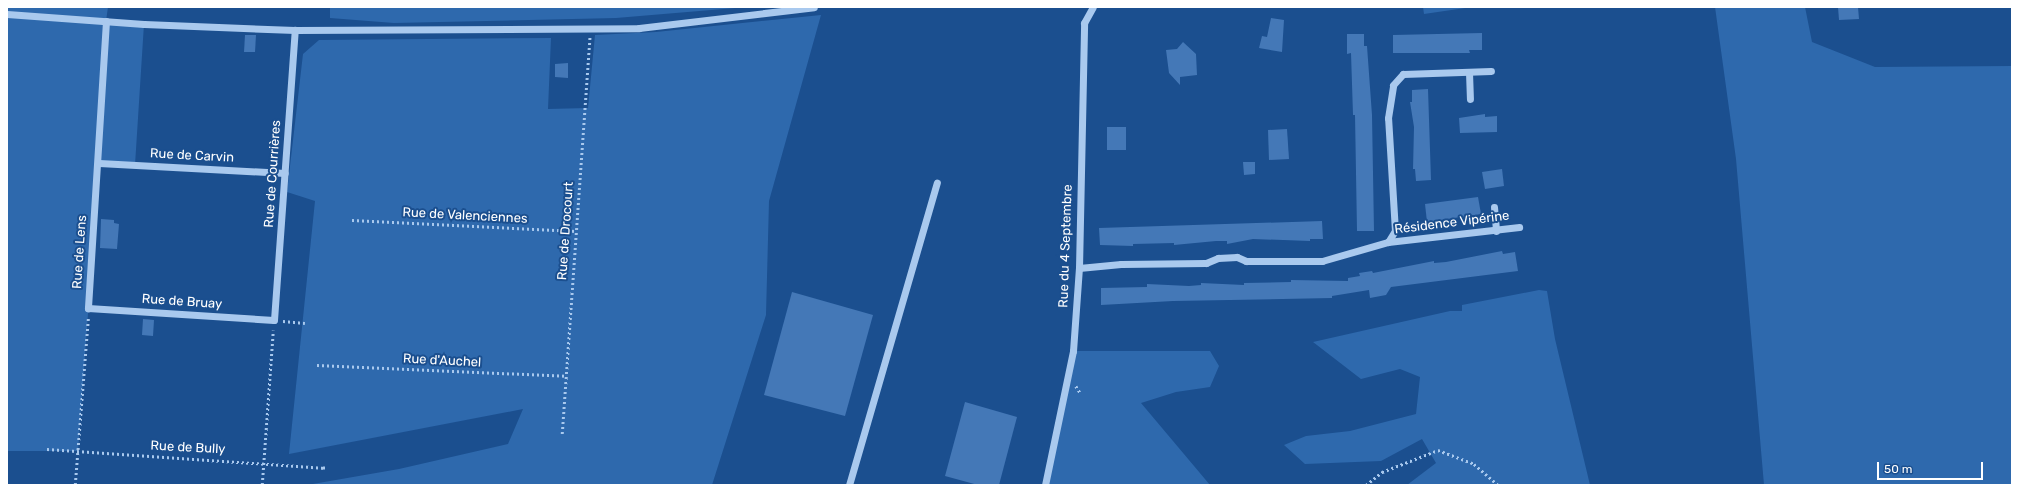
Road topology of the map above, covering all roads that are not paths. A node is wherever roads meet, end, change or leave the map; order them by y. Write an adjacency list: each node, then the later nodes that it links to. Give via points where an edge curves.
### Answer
1 (814, 7): 5 (street, via 639,28)
2 (1094, 7): 16 (street, Rue du 4 Septembre, via 1084,23)
3 (7, 14): 4 (street)
4 (106, 21): 5 (street); 9 (street, Rue de Lens)
5 (295, 30): 10 (street, Rue de Courrières)
6 (1491, 71): 7 (street, Résidence Vipérine)
7 (1469, 72): 8 (street); 15 (street, Résidence Vipérine, via 1403,74 1393,85 1388,118 1395,231)
8 (1470, 99)
9 (99, 163): 10 (street, Rue de Carvin); 17 (street, Rue de Lens)
10 (285, 173): 18 (street, Rue de Courrières)
11 (937, 183): 19 (street)
12 (1494, 207): 14 (street)
13 (1519, 227): 14 (street, Résidence Vipérine)
14 (1496, 231): 15 (street, Résidence Vipérine)
15 (1388, 242): 16 (street, Résidence Vipérine, via 1322,262 1246,261 1237,257 1218,258 1206,263 1121,264)
16 (1079, 268): 20 (street, Rue du 4 Septembre, via 1073,351)
17 (88, 308): 18 (street, Rue de Bruay)
18 (274, 320)
19 (849, 485)
20 (1046, 485)

